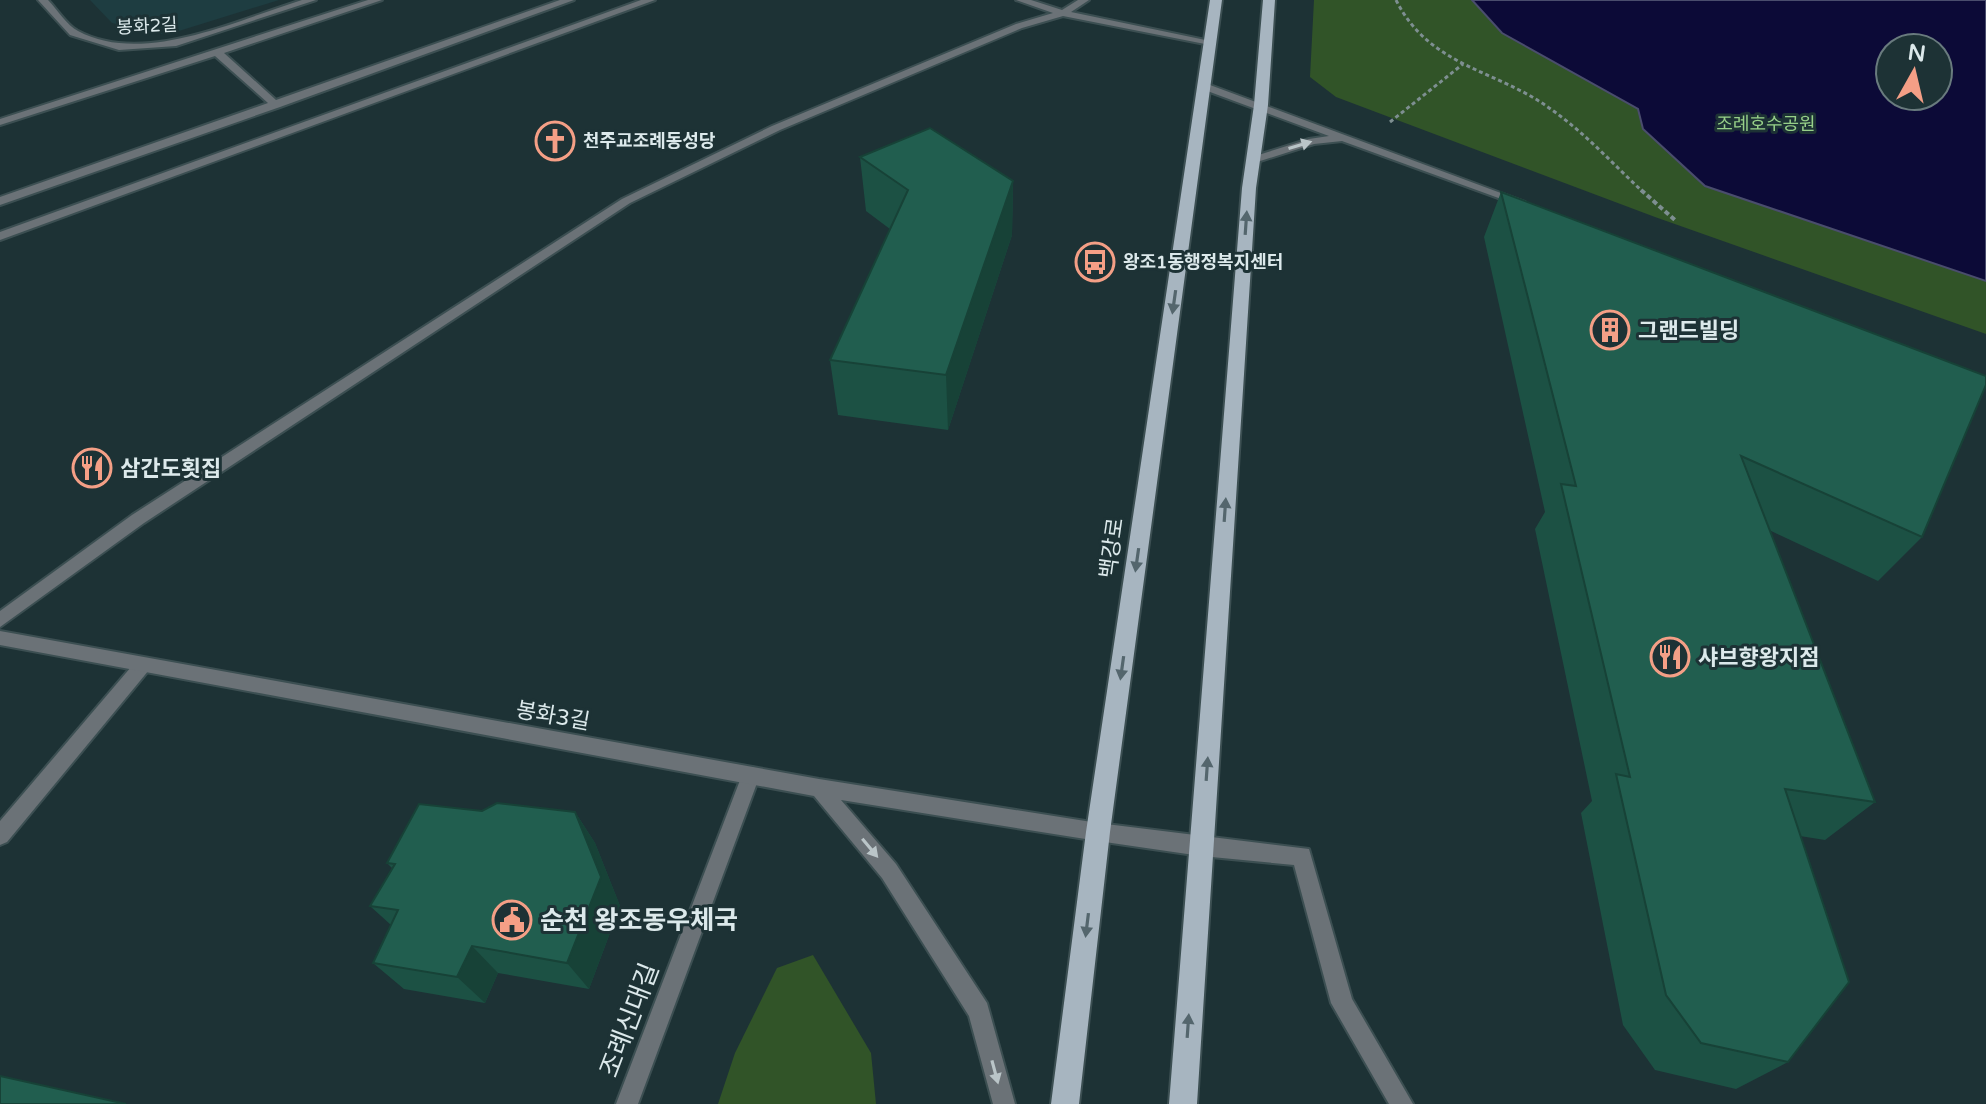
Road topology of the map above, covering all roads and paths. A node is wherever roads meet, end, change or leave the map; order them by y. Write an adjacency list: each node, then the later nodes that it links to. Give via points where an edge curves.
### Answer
1 (43, 0): 2 (street, 봉화2길, via 73,33 119,47 173,44)
2 (311, 0)
3 (377, 0): 13 (street)
4 (569, 0): 16 (street)
5 (650, 0): 25 (street)
6 (1021, 0): 11 (street)
7 (1084, 0): 11 (street)
8 (1216, 0): 12 (main road, 백강로)
9 (1269, 0): 17 (main road)
10 (1396, 0): 14 (path, via 1424,41)
11 (1063, 13): 12 (street); 26 (street, via 1019,26 776,128 626,201 138,519)
12 (1210, 42): 15 (main road, 백강로)
13 (218, 53): 16 (street); 18 (street)
14 (1463, 64): 19 (path, via 1390,122); 24 (path, via 1553,110)
15 (1206, 87): 17 (street); 31 (main road, 백강로, one-way to 31)
16 (276, 105): 22 (street)
17 (1261, 105): 20 (street); 21 (main road)
18 (0, 122)
19 (1399, 131)
20 (1349, 138): 21 (street, one-way to 20, via 1320,139); 23 (street)
21 (1253, 160): 33 (main road, one-way to 21)
22 (0, 201)
23 (1538, 209)
24 (1676, 221)
25 (0, 236)
26 (0, 620)
27 (0, 638): 28 (street, 봉화3길)
28 (143, 665): 29 (street, 봉화3길); 32 (street)
29 (751, 775): 30 (street, 봉화3길); 34 (street, 조례신대길)
30 (819, 788): 31 (street, 봉화3길); 35 (street, one-way to 35, via 889,871 979,1011)
31 (1098, 832): 33 (street, 봉화3길); 36 (main road, 백강로, one-way to 36)
32 (0, 836)
33 (1201, 847): 37 (main road, one-way to 33); 38 (street, 봉화3길, via 1302,856 1342,1003)
34 (627, 1104)
35 (1004, 1104)
36 (1065, 1104)
37 (1183, 1104)
38 (1402, 1104)

